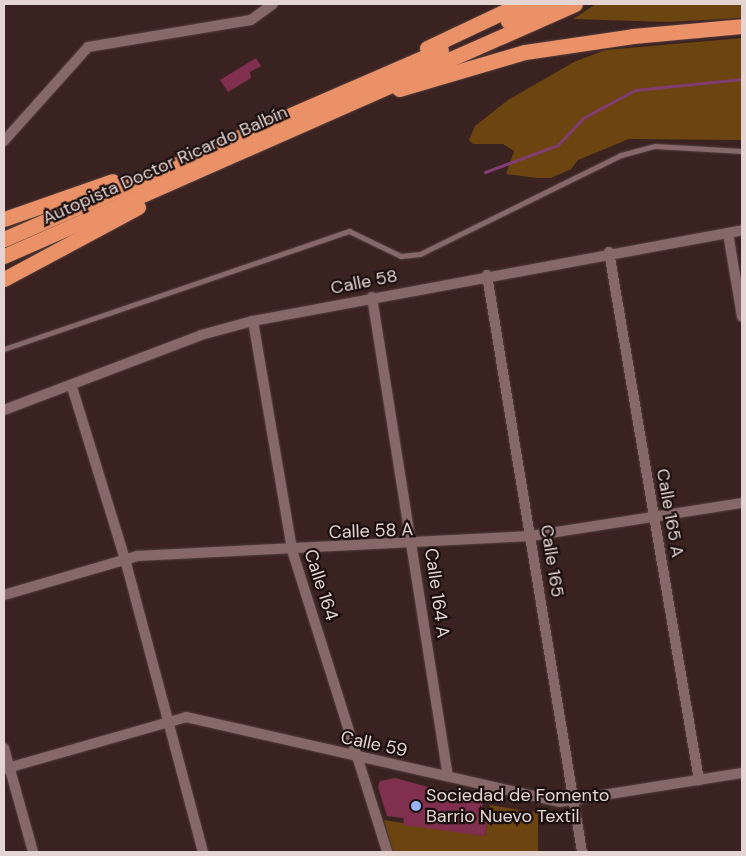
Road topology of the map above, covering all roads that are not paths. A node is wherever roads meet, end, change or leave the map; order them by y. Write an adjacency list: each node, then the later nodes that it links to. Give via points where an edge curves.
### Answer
1 (273, 4): 8 (street, via 251,20 88,47)
2 (520, 4): 6 (highway)
3 (548, 4): 6 (highway)
4 (575, 4): 6 (highway)
5 (742, 26): 6 (highway, via 624,37 525,52)
6 (337, 102): 7 (highway, Autopista Doctor Ricardo Balbín); 9 (highway, Autopista Doctor Ricardo Balbín)
7 (260, 127): 11 (highway); 14 (highway, Autopista Doctor Ricardo Balbín)
8 (4, 141)
9 (253, 148): 16 (highway, Autopista Doctor Ricardo Balbín); 18 (highway)
10 (742, 152): 22 (lane, via 664,146 630,153 600,163 420,254 401,256 349,231)
11 (4, 219)
12 (742, 230): 13 (street, Calle 58)
13 (728, 233): 15 (street, Calle 58); 20 (street)
14 (4, 239)
15 (609, 252): 17 (street, Calle 58); 26 (street, Calle 165 A)
16 (4, 256)
17 (487, 275): 19 (street, Calle 58); 27 (street, Calle 165)
18 (4, 279)
19 (372, 297): 21 (street, Calle 58); 28 (street, Calle 164 A)
20 (742, 317)
21 (253, 321): 23 (street, Calle 58, via 202,335); 29 (street, Calle 164)
22 (4, 349)
23 (72, 387): 24 (street, Calle 58); 30 (street)
24 (4, 410)
25 (742, 503): 26 (street, Calle 58 A)
26 (654, 516): 27 (street, Calle 58 A); 38 (street, Calle 165 A)
27 (531, 536): 28 (street, Calle 58 A); 39 (street, Calle 165)
28 (413, 546): 29 (street, Calle 58 A); 37 (street, Calle 164 A)
29 (292, 550): 30 (street, Calle 58 A); 34 (street, Calle 164)
30 (125, 559): 31 (street, Calle 58 A); 32 (street)
31 (4, 595)
32 (170, 721): 34 (street, Calle 59, via 197,718); 35 (street, Calle 59); 41 (street)
33 (4, 748): 35 (street)
34 (359, 758): 37 (street, Calle 59); 42 (street, Calle 164)
35 (7, 768): 40 (street)
36 (742, 772): 38 (street, Calle 59)
37 (448, 776): 39 (street, Calle 59, via 550,801)
38 (699, 780): 39 (street, Calle 59)
39 (574, 800): 43 (street, Calle 165)
40 (33, 852)
41 (203, 852)
42 (387, 852)
43 (582, 852)

